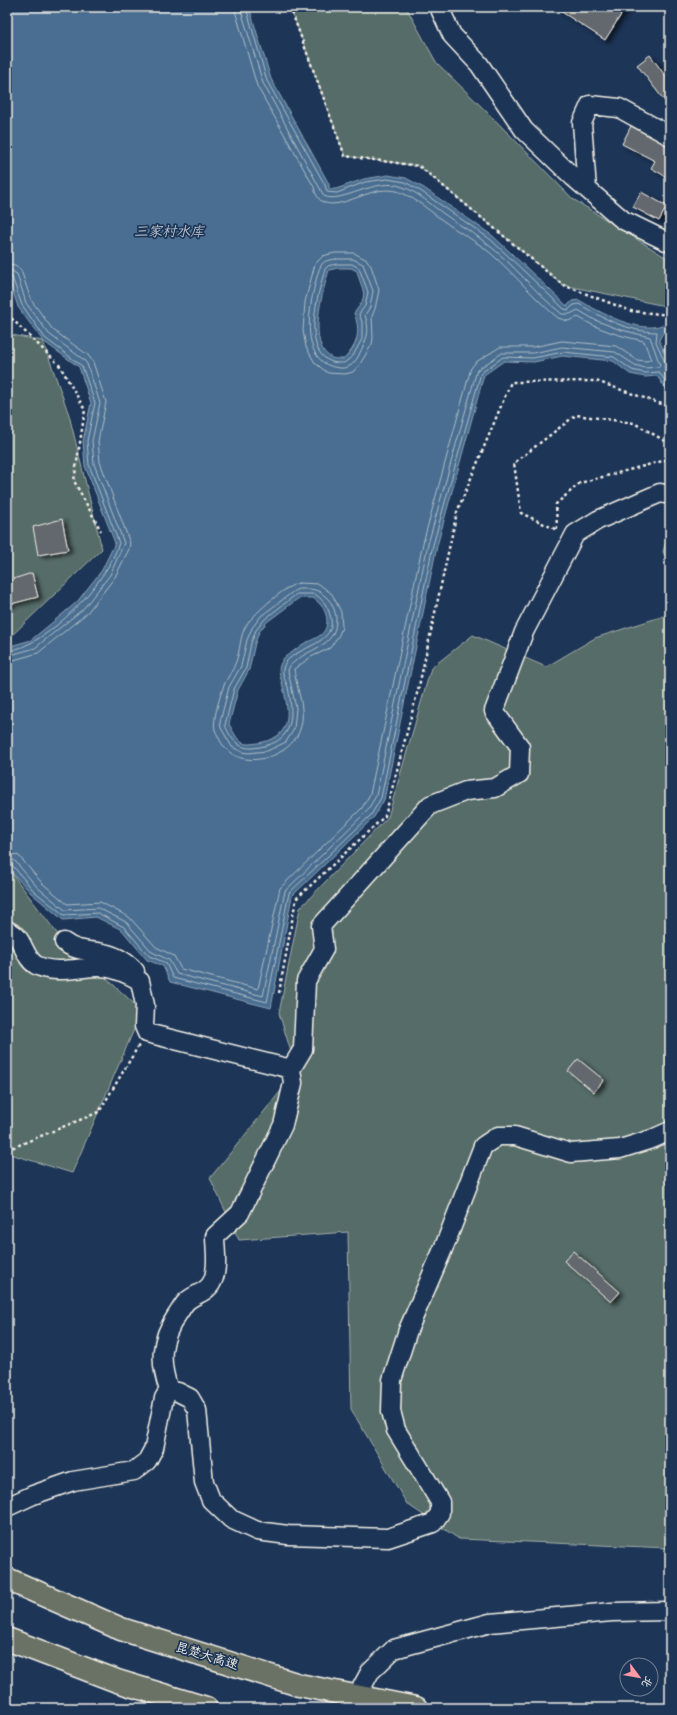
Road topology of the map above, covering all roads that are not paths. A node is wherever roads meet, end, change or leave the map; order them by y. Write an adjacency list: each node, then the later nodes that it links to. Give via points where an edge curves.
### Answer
1 (439, 7): 3 (street, via 452,35 480,64 524,130)
2 (670, 136): 3 (street, via 619,108 590,105 582,123)
3 (587, 189): 4 (street, via 623,220)
4 (670, 241)
5 (670, 495): 9 (street, via 660,493 598,520 575,534 524,632 494,711 520,747 519,774 495,788 466,791 430,805 321,926 324,949 306,981 303,1049)
6 (7, 930): 8 (street, via 17,937 29,959 46,969 101,967 124,972)
7 (64, 942): 8 (street, via 79,950 98,952 126,961)
8 (140, 981): 9 (street, via 145,1005 144,1026 147,1033)
9 (291, 1069): 11 (street, via 293,1083 283,1125 240,1213 215,1236 215,1267 212,1281 204,1291 186,1302 170,1326 161,1353)
10 (670, 1131): 11 (street, via 620,1149 571,1153 515,1136 498,1136 483,1146 408,1330 392,1380 391,1411 396,1430 440,1502 440,1513 433,1523 388,1538 288,1535 257,1531 231,1519 211,1500 204,1482 197,1410 190,1398)
11 (169, 1390): 12 (street, via 164,1398 154,1448 147,1461 134,1471 73,1481)
12 (7, 1507)
13 (8, 1579): 16 (highway, 昆楚大高速, via 121,1629 300,1685)
14 (670, 1611): 16 (street, via 612,1612 490,1623 394,1649 370,1672)
15 (10, 1641): 17 (highway, via 117,1682)
16 (357, 1696): 18 (highway, 昆楚大高速)
17 (206, 1708)
18 (416, 1708)

